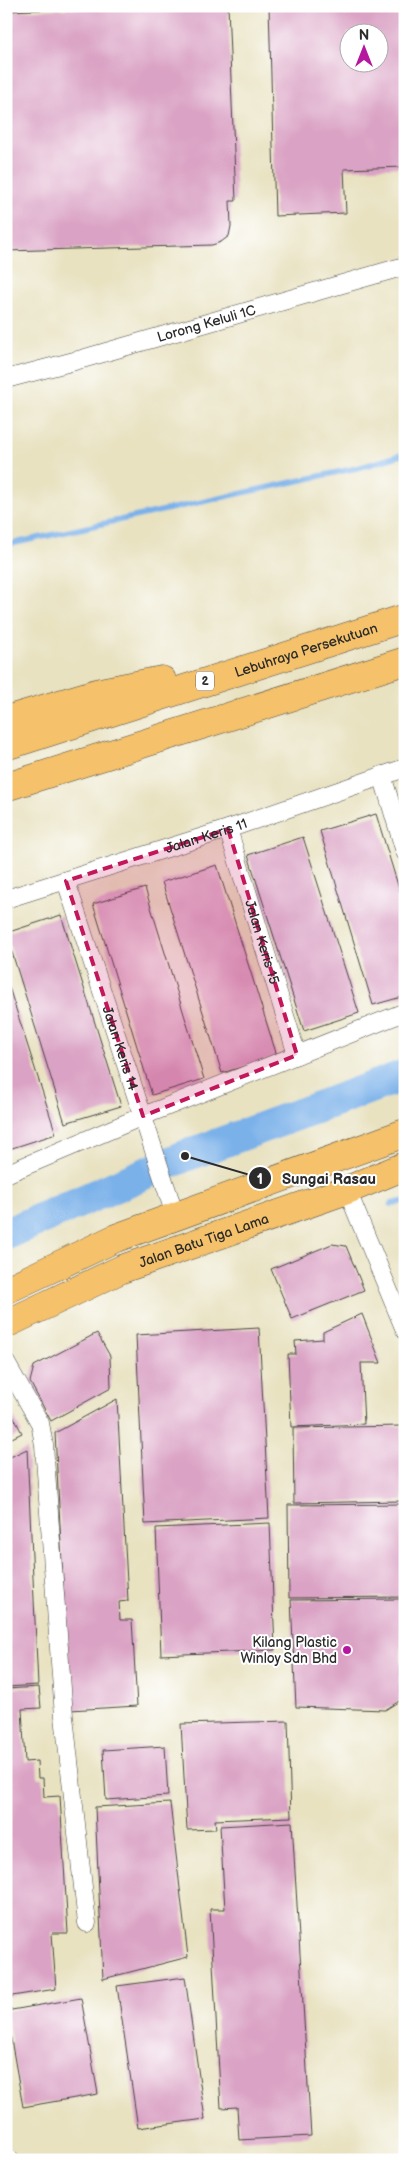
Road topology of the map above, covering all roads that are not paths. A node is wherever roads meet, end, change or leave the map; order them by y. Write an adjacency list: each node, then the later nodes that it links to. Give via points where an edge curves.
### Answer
1 (405, 266): 2 (street, Lorong Keluli 1C)
2 (6, 378)
3 (405, 618): 4 (main road, Lebuhraya Persekutuan / 2)
4 (296, 652): 6 (main road, via 100,692); 7 (main road, Lebuhraya Persekutuan / 2)
5 (405, 661): 10 (main road)
6 (6, 720)
7 (6, 746)
8 (405, 768): 9 (street, Jalan Keris 11)
9 (382, 775): 11 (street, Jalan Keris 11); 12 (street)
10 (6, 788)
11 (228, 829): 13 (street, Jalan Keris 11); 16 (street, Jalan Keris 15)
12 (405, 852)
13 (66, 882): 14 (street, Jalan Keris 11); 17 (street, Jalan Keris 14)
14 (6, 899)
15 (405, 1012): 16 (street)
16 (297, 1055): 17 (street)
17 (142, 1116): 20 (street); 22 (street, Jalan Keris 14)
18 (405, 1133): 22 (main road)
19 (405, 1166): 21 (main road, Jalan Batu Tiga Lama)
20 (6, 1174)
21 (347, 1190): 24 (main road, Jalan Batu Tiga Lama, via 122,1269); 25 (street)
22 (175, 1215): 23 (main road, via 116,1238)
23 (6, 1290)
24 (6, 1324)
25 (405, 1330)
26 (6, 1363): 27 (street, via 40,1423 44,1445 64,1716)
27 (87, 1923)
28 (6, 2159): 29 (street)
29 (11, 2160)

